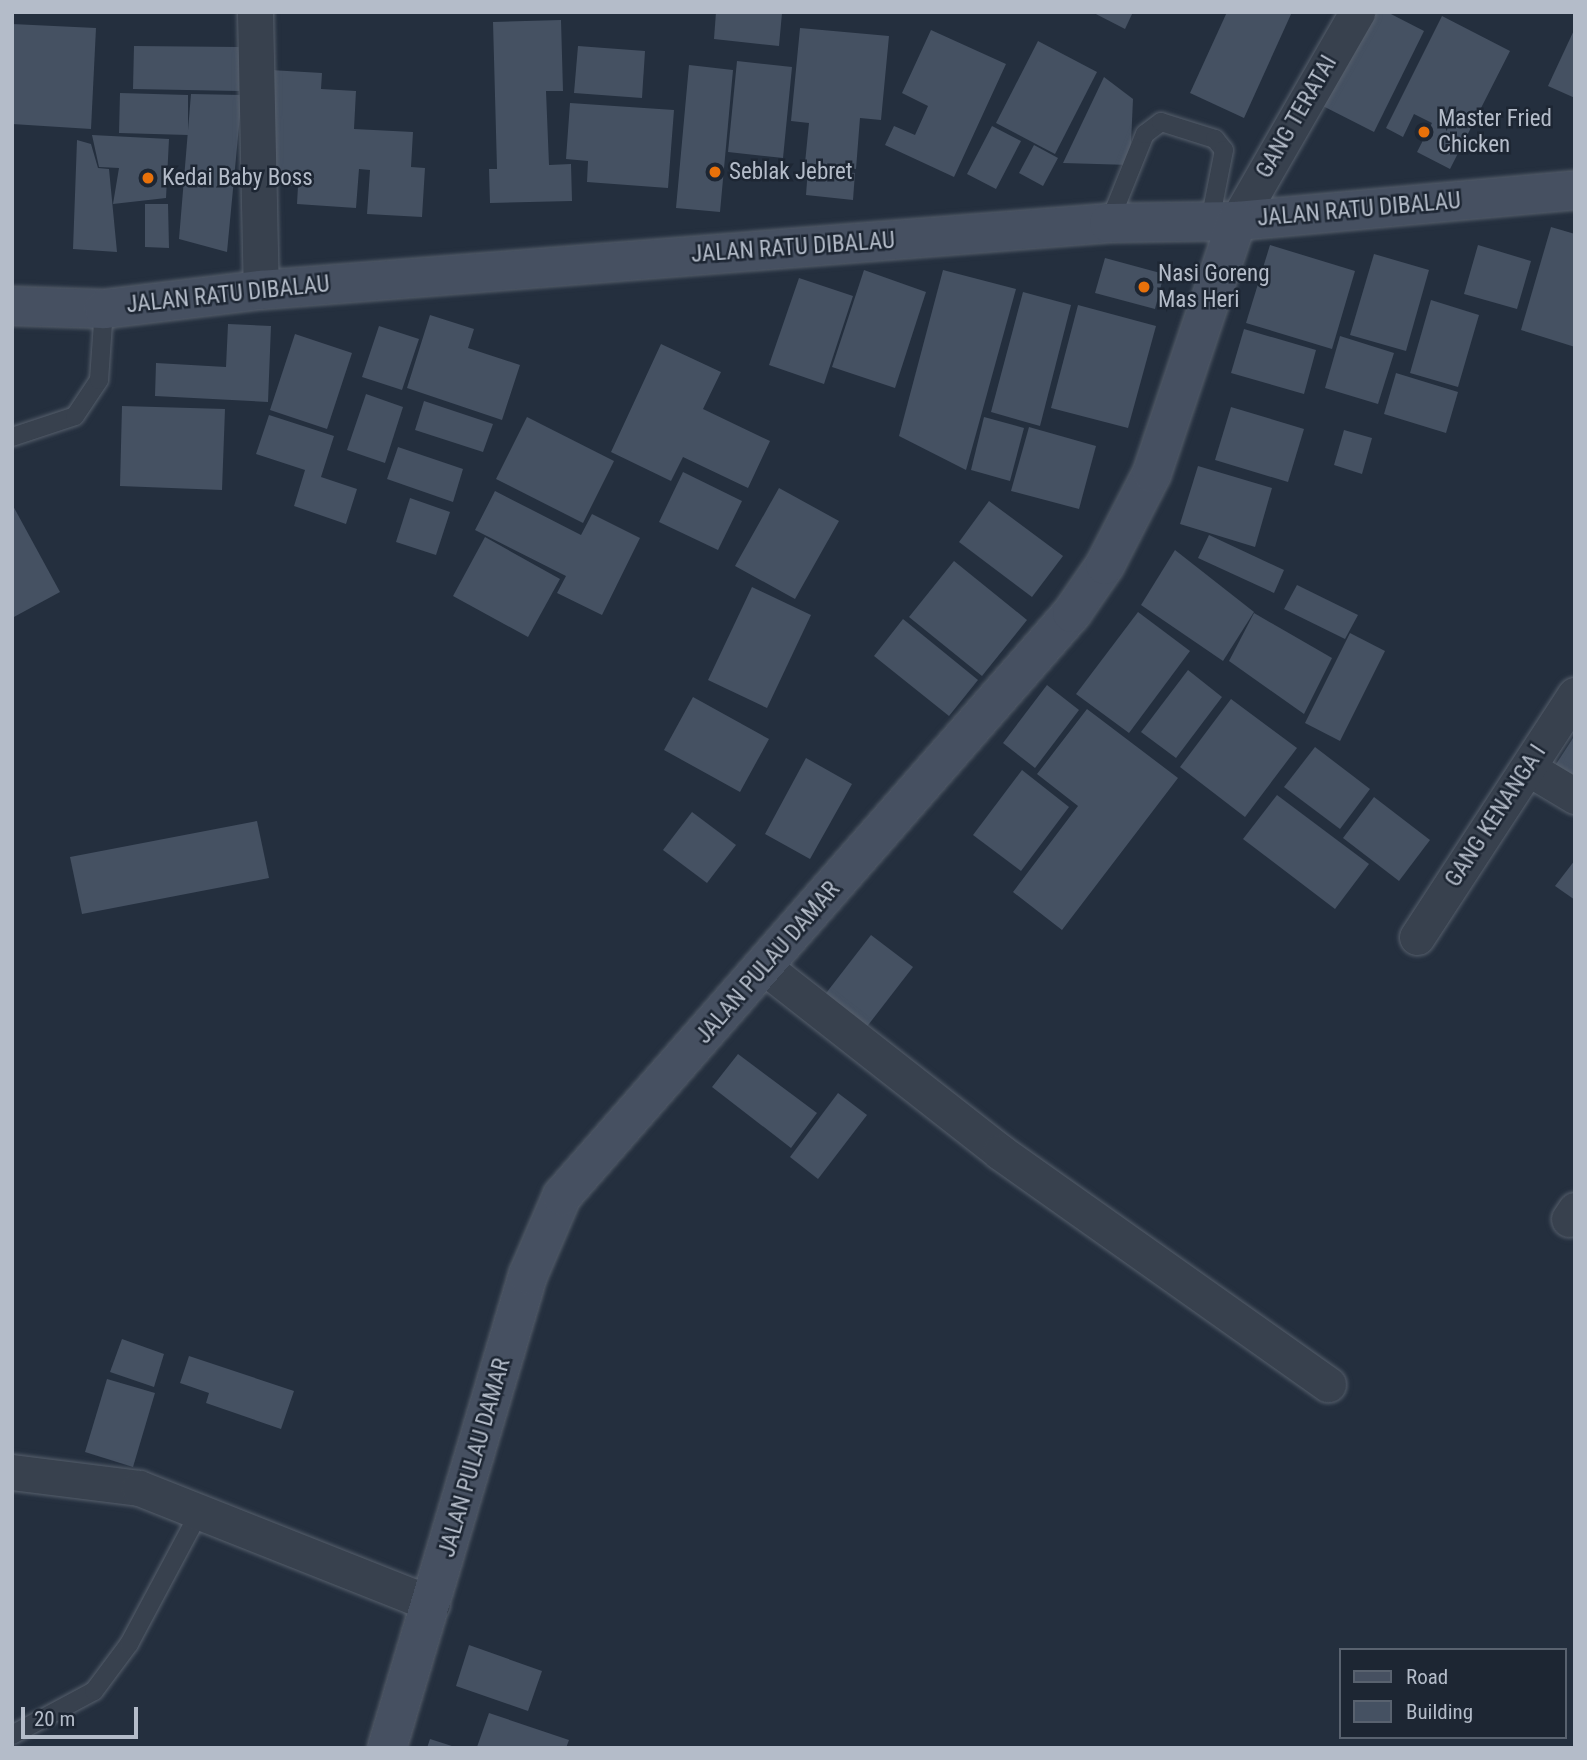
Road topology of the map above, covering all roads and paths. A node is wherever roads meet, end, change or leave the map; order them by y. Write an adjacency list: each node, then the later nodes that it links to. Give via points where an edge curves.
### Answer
1 (255, 12): 6 (street)
2 (1357, 12): 4 (street, GANG TERATAI)
3 (1575, 190): 4 (street, JALAN RATU DIBALAU)
4 (1224, 221): 5 (street, JALAN RATU DIBALAU); 5 (lane, via 1224,150 1215,139 1161,122 1144,134); 14 (street, JALAN PULAU DAMAR, via 1152,473 1105,565 1072,613 1001,688)
5 (1109, 223): 6 (street, JALAN RATU DIBALAU)
6 (261, 290): 8 (street, JALAN RATU DIBALAU)
7 (12, 306): 8 (street, JALAN RATU DIBALAU)
8 (103, 309): 9 (lane, via 99,380 75,416)
9 (12, 438)
10 (1575, 695): 11 (street, GANG KENANGA I)
11 (1528, 768): 12 (street); 13 (street, GANG KENANGA I)
12 (1575, 796)
13 (1418, 937)
14 (766, 969): 15 (street, via 1000,1152); 18 (street, JALAN PULAU DAMAR, via 562,1196 528,1275)
15 (1328, 1384)
16 (12, 1472): 17 (street, via 111,1482)
17 (199, 1513): 18 (street); 19 (lane, via 129,1644 94,1691)
18 (432, 1604): 20 (street, JALAN PULAU DAMAR)
19 (12, 1735)
20 (387, 1748)

